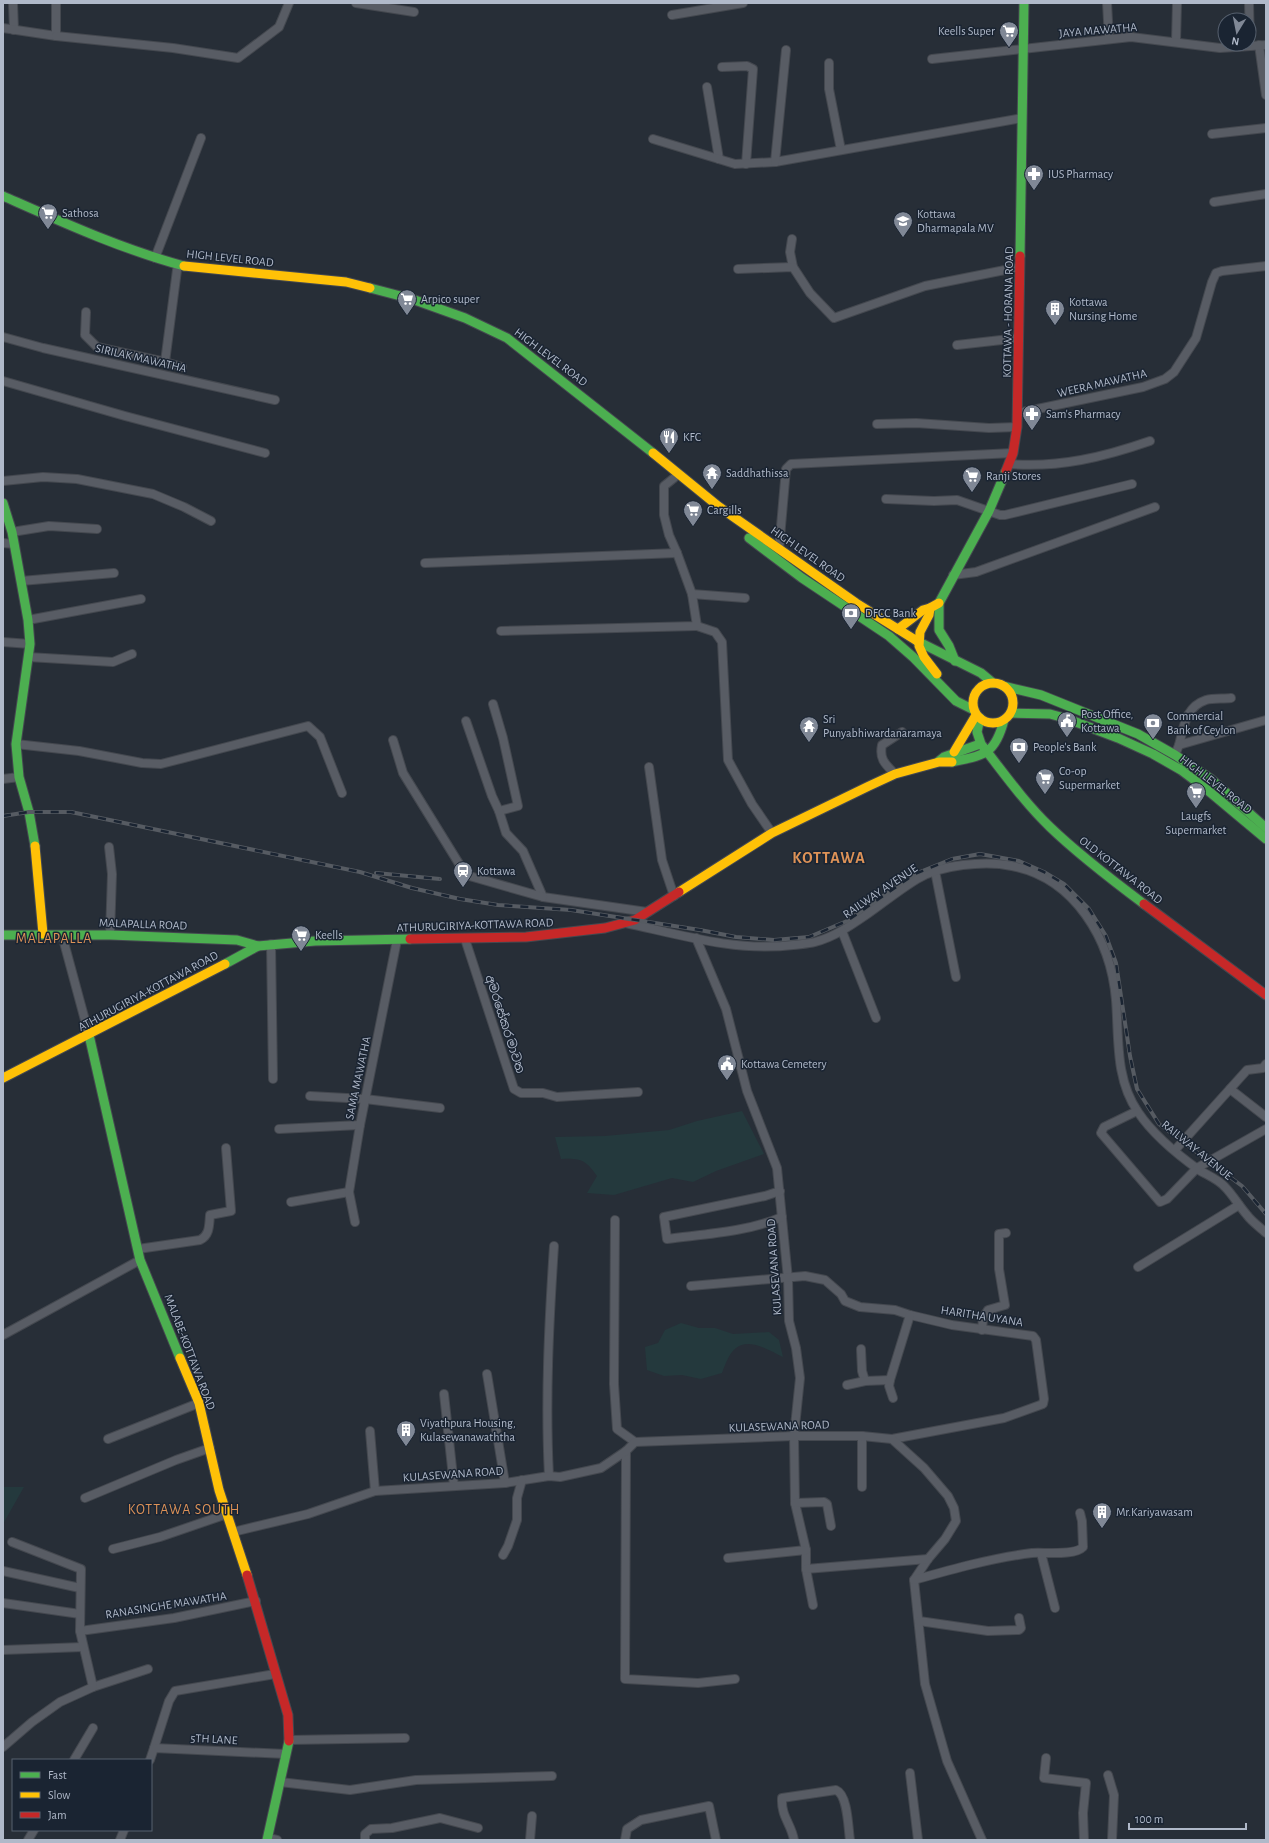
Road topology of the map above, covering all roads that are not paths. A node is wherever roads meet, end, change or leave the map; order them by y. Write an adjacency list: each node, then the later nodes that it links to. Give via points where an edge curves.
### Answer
1 (13, 3): 12 (street)
2 (56, 3): 13 (street)
3 (289, 3): 13 (street, via 279,27 238,58 173,48)
4 (356, 3): 9 (street)
5 (743, 3): 10 (street)
6 (1024, 3): 18 (main road, KOTTAWA - HORANA ROAD)
7 (1107, 3): 14 (street)
8 (1177, 3): 15 (street)
9 (414, 12)
10 (672, 15)
11 (3, 28): 12 (street)
12 (14, 30): 13 (street)
13 (56, 36)
14 (1109, 39): 15 (street, JAYA MAWATHA, via 1131,37); 18 (street, JAYA MAWATHA)
15 (1176, 42): 17 (street, JAYA MAWATHA)
16 (1263, 45): 24 (street)
17 (1217, 48)
18 (1024, 49): 20 (street, JAYA MAWATHA); 25 (main road, KOTTAWA - HORANA ROAD)
19 (786, 50): 32 (street)
20 (932, 59)
21 (829, 63): 30 (street, via 829,89)
22 (722, 67): 33 (street, via 748,66 753,69)
23 (707, 87): 31 (street)
24 (1266, 95)
25 (1022, 118): 30 (street); 42 (main road, KOTTAWA - HORANA ROAD)
26 (1266, 128): 27 (street)
27 (1212, 134)
28 (201, 138): 39 (street)
29 (653, 139): 31 (street)
30 (841, 150): 32 (street)
31 (719, 160): 33 (street)
32 (775, 162): 33 (street)
33 (746, 164)
34 (1266, 194): 37 (street)
35 (3, 196): 39 (main road, HIGH LEVEL ROAD, via 92,235)
36 (3, 202): 44 (main road, HIGH LEVEL ROAD, via 90,240)
37 (1214, 202)
38 (792, 239): 41 (street, via 790,252)
39 (155, 258): 45 (main road, HIGH LEVEL ROAD, via 185,266)
40 (1266, 266): 54 (street, WEERA MAWATHA, via 1216,273 1196,338 1174,372 1165,380 1143,387)
41 (793, 267): 42 (street, via 810,293 834,318 925,286); 43 (street)
42 (1020, 267): 48 (main road, KOTTAWA - HORANA ROAD)
43 (738, 269)
44 (177, 270): 45 (main road, HIGH LEVEL ROAD); 50 (street)
45 (345, 285): 61 (main road, HIGH LEVEL ROAD, via 411,304 495,337 586,405); 74 (main road, HIGH LEVEL ROAD, via 412,299 465,318 507,338 718,506)
46 (86, 312): 50 (street, via 85,335 97,348)
47 (3, 337): 53 (street, SIRILAK MAWATHA)
48 (1019, 338): 49 (street); 54 (main road, KOTTAWA - HORANA ROAD)
49 (957, 345)
50 (165, 362): 51 (street)
51 (182, 367)
52 (3, 381): 58 (street)
53 (275, 400)
54 (1018, 413): 56 (main road, KOTTAWA - HORANA ROAD)
55 (877, 424): 56 (street)
56 (1017, 427): 59 (main road, KOTTAWA - HORANA ROAD)
57 (1150, 441): 60 (street, via 1092,458 1036,466)
58 (265, 452)
59 (1013, 452): 60 (main road, KOTTAWA - HORANA ROAD); 74 (street, via 791,464 786,469)
60 (1010, 464): 67 (main road, KOTTAWA - HORANA ROAD)
61 (674, 478): 75 (street, via 664,486 664,515); 97 (main road, HIGH LEVEL ROAD, via 780,563 889,636)
62 (3, 481): 68 (street, via 43,477 77,478 153,494)
63 (1132, 484): 67 (street, via 1005,515)
64 (886, 499): 67 (street, via 957,500)
65 (3, 502): 69 (main road)
66 (1154, 507): 78 (street, via 976,572)
67 (989, 511): 78 (main road, KOTTAWA - HORANA ROAD)
68 (211, 521)
69 (5, 522): 71 (main road)
70 (97, 529): 71 (street, via 49,526)
71 (12, 532): 73 (main road)
72 (3, 544): 73 (street)
73 (14, 544): 79 (main road)
74 (779, 548): 87 (main road, HIGH LEVEL ROAD, via 856,603)
75 (677, 553): 76 (street); 80 (street)
76 (425, 563)
77 (114, 573): 79 (street)
78 (953, 575): 83 (main road, KOTTAWA - HORANA ROAD)
79 (22, 581): 85 (main road)
80 (692, 594): 81 (street); 86 (street)
81 (745, 598)
82 (140, 599): 85 (street)
83 (939, 603): 84 (main road); 94 (main road, KOTTAWA - HORANA ROAD, via 939,630 949,646)
84 (930, 608): 87 (main road, via 923,610); 89 (main road, via 930,614)
85 (28, 620): 91 (main road)
86 (697, 626): 88 (street); 121 (street, via 715,632 722,642 728,760 752,804)
87 (898, 629): 89 (main road, HIGH LEVEL ROAD)
88 (501, 631)
89 (918, 641): 94 (main road, HIGH LEVEL ROAD); 97 (main road, via 920,651 940,678)
90 (3, 642): 91 (street)
91 (30, 644): 93 (main road)
92 (132, 654): 93 (street, via 113,662)
93 (28, 657): 107 (main road)
94 (954, 661): 95 (main road, HIGH LEVEL ROAD, via 981,673)
95 (993, 683): 96 (main road); 101 (main road, via 981,687 976,692 973,704)
96 (1003, 686): 100 (main road, via 1013,701); 112 (main road, HIGH LEVEL ROAD, via 1040,695 1081,710 1138,734)
97 (943, 688): 101 (main road, HIGH LEVEL ROAD, via 956,701)
98 (1231, 698): 109 (street, via 1206,700 1191,709)
99 (493, 704): 119 (street, via 504,738 518,806)
100 (1010, 713): 102 (main road); 122 (main road, HIGH LEVEL ROAD, via 1050,714 1068,719 1153,754 1206,788)
101 (977, 714): 102 (main road, via 991,723); 108 (main road, via 977,736); 110 (main road)
102 (1004, 720): 111 (main road, via 1000,736)
103 (1266, 720): 109 (street)
104 (466, 721): 119 (street)
105 (902, 732): 115 (street, via 882,745 880,752 882,761)
106 (393, 740): 126 (street, via 403,773 466,875)
107 (16, 744): 116 (main road); 118 (street, via 160,764 308,726 320,737)
108 (980, 744): 110 (main road, ATHURUGIRIYA-KOTTAWA ROAD); 111 (main road, OLD KOTTAWA ROAD)
109 (1179, 746): 112 (street)
110 (954, 752): 113 (main road, ATHURUGIRIYA-KOTTAWA ROAD)
111 (988, 752): 113 (main road, ATHURUGIRIYA-KOTTAWA ROAD, via 975,757); 140 (main road, OLD KOTTAWA ROAD, via 1029,805 1075,849 1104,874)
112 (1175, 755): 120 (main road, HIGH LEVEL ROAD, via 1211,779)
113 (939, 762): 115 (main road, ATHURUGIRIYA-KOTTAWA ROAD)
114 (649, 767): 125 (street, via 662,860)
115 (895, 774): 121 (main road, ATHURUGIRIYA-KOTTAWA ROAD)
116 (18, 777): 117 (street); 130 (main road, via 29,812 36,851)
117 (3, 779)
118 (342, 793)
119 (499, 811): 126 (street, via 506,833 523,851)
120 (1266, 828)
121 (772, 833): 125 (main road, ATHURUGIRIYA-KOTTAWA ROAD)
122 (1266, 840)
123 (109, 847): 133 (street, via 112,874)
124 (935, 871): 129 (street, RAILWAY AVENUE, via 918,878); 139 (street); 151 (street, RAILWAY AVENUE, via 978,864 1011,865 1037,873 1067,893 1089,918 1107,958 1116,998 1118,1057 1127,1091)
125 (674, 896): 127 (main road, ATHURUGIRIYA-KOTTAWA ROAD)
126 (543, 897): 127 (street)
127 (647, 912): 128 (main road, ATHURUGIRIYA-KOTTAWA ROAD)
128 (626, 923): 134 (street, RAILWAY AVENUE); 135 (main road, ATHURUGIRIYA-KOTTAWA ROAD, via 563,934)
129 (842, 931): 134 (street, RAILWAY AVENUE, via 815,942 778,947 742,946); 141 (street)
130 (43, 934): 131 (main road, MALAPALLA ROAD); 132 (main road, MALAPALLA ROAD)
131 (62, 934): 133 (main road, MALAPALLA ROAD); 142 (street)
132 (3, 935)
133 (110, 935): 138 (main road, MALAPALLA ROAD, via 238,940)
134 (696, 938): 159 (street, KULASEVANA ROAD, via 726,1009 748,1091 777,1168)
135 (465, 939): 136 (main road, ATHURUGIRIYA-KOTTAWA ROAD); 147 (street, අමරසේකර මාවත, via 514,1089 521,1093 543,1093 557,1097)
136 (397, 940): 137 (main road, ATHURUGIRIYA-KOTTAWA ROAD); 149 (street, SAMA MAWATHA)
137 (271, 944): 138 (main road, ATHURUGIRIYA-KOTTAWA ROAD); 145 (street)
138 (258, 946): 142 (main road, ATHURUGIRIYA-KOTTAWA ROAD)
139 (956, 977)
140 (1266, 995)
141 (876, 1018)
142 (89, 1035): 144 (main road, ATHURUGIRIYA-KOTTAWA ROAD); 169 (main road, MALABE-KOTTAWA ROAD)
143 (1266, 1064): 146 (street, via 1262,1068 1247,1070)
144 (3, 1078)
145 (273, 1079)
146 (1230, 1089): 152 (street); 157 (street)
147 (638, 1092)
148 (310, 1096): 149 (street)
149 (365, 1099): 150 (street); 153 (street, SAMA MAWATHA)
150 (440, 1108)
151 (1137, 1111): 157 (street, RAILWAY AVENUE); 158 (street, via 1104,1127 1101,1133 1160,1202 1167,1199)
152 (1266, 1117)
153 (360, 1125): 154 (street); 160 (street, SAMA MAWATHA)
154 (280, 1129)
155 (1266, 1129): 158 (street)
156 (226, 1148): 169 (street, via 231,1211 210,1215 205,1238)
157 (1175, 1150): 158 (street, RAILWAY AVENUE)
158 (1197, 1168): 162 (street, RAILWAY AVENUE, via 1224,1185)
159 (780, 1191): 163 (street, KULASEVANA ROAD); 163 (street, via 664,1217 667,1239 769,1223)
160 (349, 1192): 161 (street); 165 (street, SAMA MAWATHA)
161 (291, 1202)
162 (1239, 1205): 167 (street, RAILWAY AVENUE); 171 (street)
163 (782, 1217): 172 (street, KULASEVANA ROAD)
164 (615, 1220): 190 (street, via 614,1384 617,1429)
165 (355, 1222)
166 (1006, 1233): 175 (street, via 999,1234 999,1269 1005,1305 988,1310 983,1318)
167 (1266, 1233)
168 (554, 1246): 193 (street, via 547,1432)
169 (138, 1249): 170 (main road, MALABE-KOTTAWA ROAD)
170 (140, 1260): 176 (street); 184 (main road, MALABE-KOTTAWA ROAD)
171 (1138, 1267)
172 (788, 1279): 173 (street, HARITHA UYANA); 174 (street, HARITHA UYANA, via 804,1276 825,1280 845,1301 855,1306 895,1310); 186 (street, KULASEVANA ROAD, via 789,1321 800,1378)
173 (691, 1286)
174 (910, 1315): 175 (street, HARITHA UYANA); 179 (street)
175 (982, 1330): 189 (street, HARITHA UYANA, via 1033,1336 1036,1340 1043,1404 1004,1418)
176 (3, 1335)
177 (860, 1349): 180 (street)
178 (487, 1374): 195 (street)
179 (890, 1380): 180 (street); 183 (street)
180 (865, 1381): 181 (street)
181 (847, 1385)
182 (444, 1394): 196 (street)
183 (893, 1398)
184 (199, 1403): 188 (street); 191 (main road, MALABE-KOTTAWA ROAD)
185 (370, 1431): 198 (street)
186 (794, 1436): 187 (street, KULASEWANA ROAD); 190 (street, KULASEWANA ROAD); 200 (street, KULASEVANA ROAD)
187 (862, 1436): 189 (street, KULASEWANA ROAD); 197 (street)
188 (108, 1439)
189 (892, 1439): 211 (street, via 924,1468 948,1496 954,1508 956,1521)
190 (635, 1442): 192 (street, KULASEWANA ROAD)
191 (210, 1448): 199 (street); 202 (main road, MALABE-KOTTAWA ROAD)
192 (626, 1451): 193 (street, KULASEWANA ROAD, via 601,1468 560,1477); 228 (street, via 625,1679 698,1683)
193 (549, 1476): 194 (street, KULASEWANA ROAD)
194 (522, 1480): 195 (street, KULASEWANA ROAD); 209 (street, via 517,1498 517,1520)
195 (505, 1483): 196 (street, KULASEWANA ROAD)
196 (454, 1486): 198 (street, KULASEWANA ROAD)
197 (862, 1487)
198 (375, 1491): 204 (street, KULASEWANA ROAD, via 308,1514)
199 (85, 1498)
200 (795, 1503): 203 (street, via 824,1502 827,1504); 207 (street, KULASEVANA ROAD)
201 (1080, 1512): 208 (street, via 1083,1547 1080,1550)
202 (227, 1514): 204 (main road, MALABE-KOTTAWA ROAD); 206 (street)
203 (831, 1526)
204 (233, 1532): 216 (main road, MALABE-KOTTAWA ROAD)
205 (12, 1542): 215 (street, via 80,1569)
206 (113, 1550)
207 (806, 1550): 210 (street); 212 (street, KULASEVANA ROAD)
208 (1036, 1553): 214 (street, via 952,1569); 219 (street)
209 (503, 1555)
210 (728, 1558)
211 (928, 1559): 212 (street); 214 (street)
212 (806, 1569): 218 (street, KULASEVANA ROAD)
213 (3, 1571): 215 (street)
214 (914, 1580): 222 (street)
215 (80, 1588): 220 (street)
216 (256, 1601): 223 (street, RANASINGHE MAWATHA, via 174,1618); 227 (main road, MALABE-KOTTAWA ROAD)
217 (3, 1603): 220 (street)
218 (813, 1605)
219 (1055, 1608)
220 (80, 1614): 223 (street)
221 (1019, 1618): 222 (street, via 1019,1630 988,1631)
222 (919, 1621): 255 (street, via 925,1684 947,1761)
223 (80, 1631): 224 (street)
224 (84, 1647): 225 (street); 229 (street)
225 (3, 1650)
226 (148, 1669): 229 (street)
227 (275, 1674): 232 (main road, MALABE-KOTTAWA ROAD, via 288,1715); 234 (street, via 175,1691 169,1701)
228 (734, 1679)
229 (93, 1687): 233 (street, via 60,1702)
230 (93, 1728): 237 (street)
231 (406, 1738): 232 (street)
232 (289, 1740): 235 (main road, MALABE-KOTTAWA ROAD)
233 (3, 1747)
234 (154, 1748): 235 (street, 5TH LANE); 238 (street)
235 (286, 1754): 242 (main road, MALABE-KOTTAWA ROAD)
236 (1046, 1758): 256 (street, via 1044,1778 1086,1783)
237 (75, 1759)
238 (150, 1759)
239 (910, 1773): 254 (street)
240 (1108, 1774): 257 (street, via 1114,1795)
241 (552, 1776): 242 (street, via 416,1780 350,1790)
242 (280, 1782): 246 (main road, MALABE-KOTTAWA ROAD)
243 (532, 1816): 249 (street)
244 (478, 1828): 248 (street, via 440,1818 392,1828 371,1829 365,1834)
245 (33, 1831): 247 (street)
246 (271, 1839)
247 (28, 1840)
248 (364, 1840)
249 (530, 1840)
250 (625, 1840): 251 (street, via 627,1830 641,1820 709,1806)
251 (716, 1840)
252 (794, 1840): 253 (street, via 781,1810 782,1798 836,1790 841,1792 844,1800)
253 (850, 1840)
254 (918, 1840)
255 (982, 1840)
256 (1084, 1840)
257 (1112, 1840)

